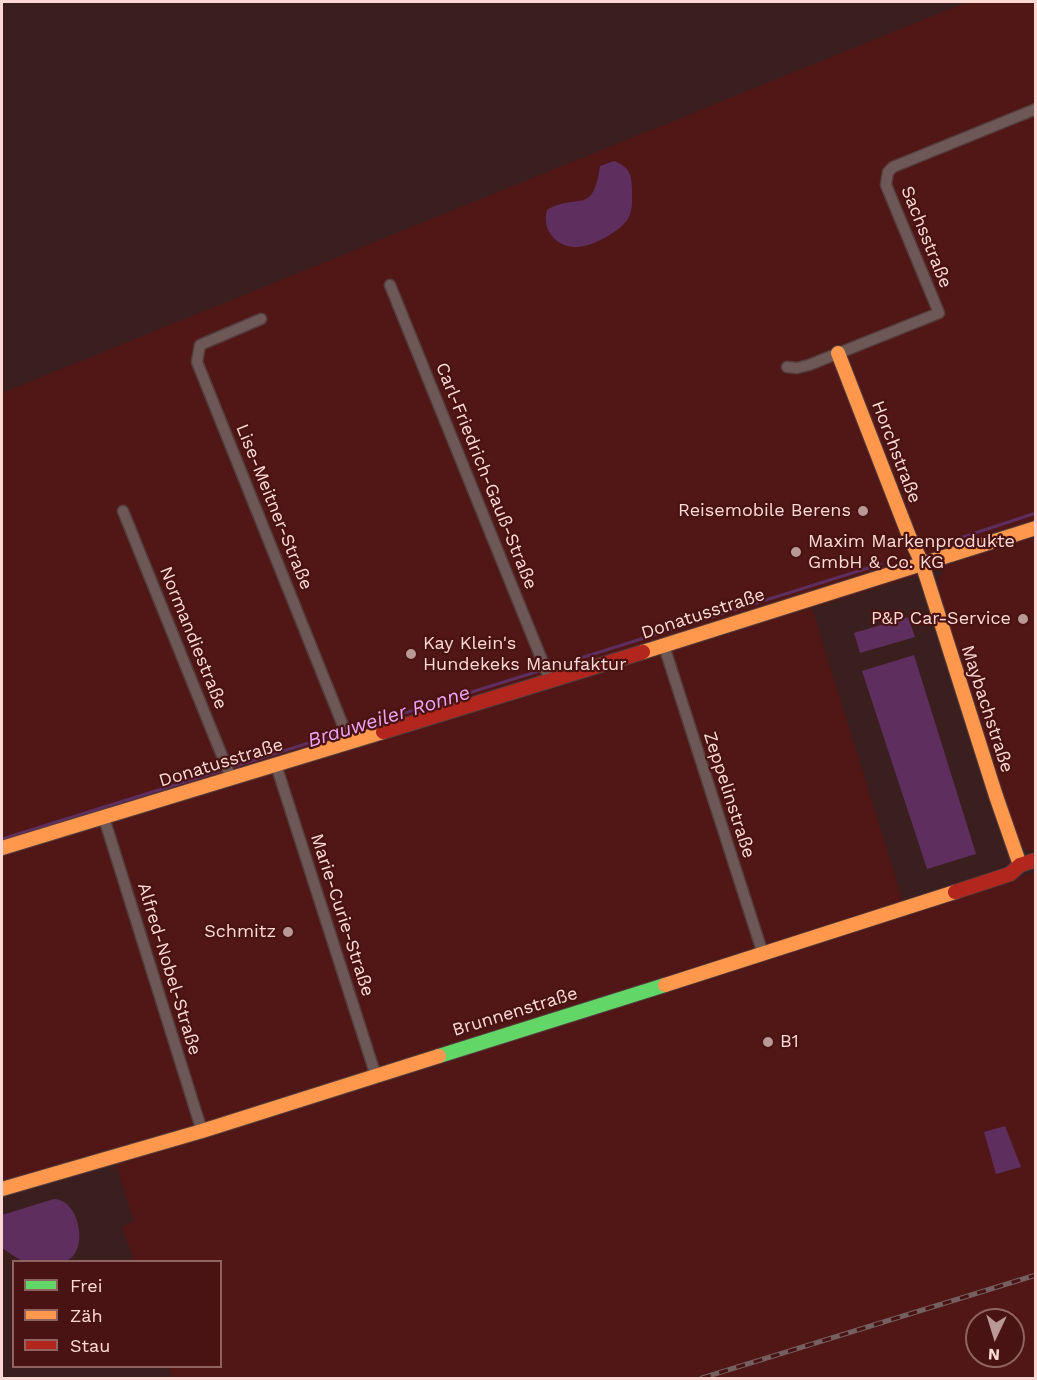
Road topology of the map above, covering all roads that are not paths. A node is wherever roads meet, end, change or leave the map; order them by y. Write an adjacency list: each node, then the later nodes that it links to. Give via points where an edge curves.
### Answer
1 (1035, 109): 4 (street, Sachsstraße, via 888,172 886,185 939,313)
2 (390, 285): 10 (street, Carl-Friedrich-Gauß-Straße)
3 (261, 319): 11 (street, Lise-Meitner-Straße, via 200,345 197,362)
4 (838, 353): 5 (street, Sachsstraße, via 809,365); 8 (street, Horchstraße)
5 (787, 368)
6 (123, 511): 13 (street, Normandiestraße)
7 (1035, 528): 8 (street, Donatusstraße)
8 (922, 563): 9 (street, Donatusstraße); 17 (street, Maybachstraße)
9 (664, 646): 10 (street, Donatusstraße); 18 (street, Zeppelinstraße)
10 (549, 677): 11 (street, Donatusstraße)
11 (349, 740): 12 (street, Donatusstraße)
12 (276, 765): 13 (street, Donatusstraße); 19 (street, Marie-Curie-Straße)
13 (230, 776): 14 (street, Donatusstraße)
14 (104, 818): 15 (street, Donatusstraße); 20 (street, Alfred-Nobel-Straße)
15 (2, 848)
16 (1035, 860): 17 (street, Brunnenstraße)
17 (1020, 865): 18 (street, Brunnenstraße, via 1010,874)
18 (763, 954): 19 (street, Brunnenstraße)
19 (376, 1076): 20 (street, Brunnenstraße)
20 (202, 1131): 21 (street, Brunnenstraße)
21 (2, 1189)

